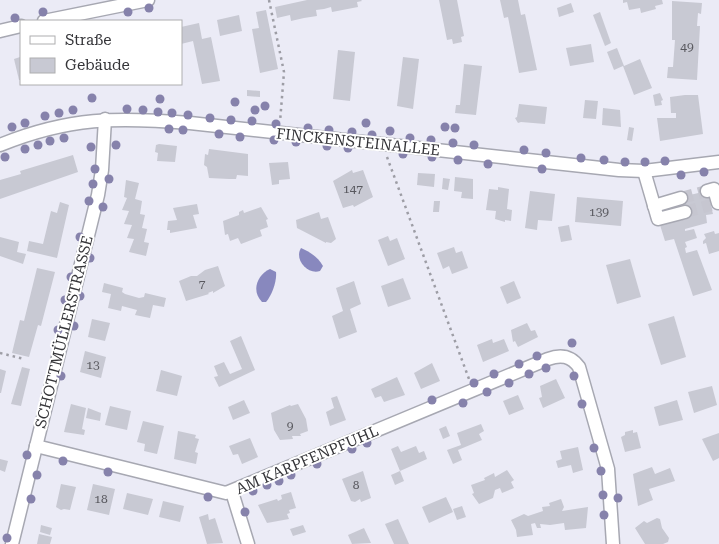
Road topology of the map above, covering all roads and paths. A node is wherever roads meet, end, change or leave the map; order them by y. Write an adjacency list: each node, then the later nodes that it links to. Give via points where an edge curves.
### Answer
1 (148, 0): 3 (street)
2 (269, 0): 7 (path, via 284,72)
3 (49, 20)
4 (20, 26): 5 (street)
5 (0, 31)
6 (105, 119): 8 (street, FINCKENSTEINALLEE, via 56,127); 9 (street, FINCKENSTEINALLEE, via 190,123); 20 (street, SCHOTTMÜLLERSTRASSE, via 98,195)
7 (280, 122)
8 (0, 145)
9 (382, 145): 11 (street, FINCKENSTEINALLEE); 19 (path)
10 (719, 162): 11 (street, FINCKENSTEINALLEE)
11 (644, 171): 15 (street)
12 (708, 191): 14 (street, via 714,189)
13 (681, 198): 15 (street)
14 (716, 204)
15 (654, 206): 16 (street, via 658,219)
16 (685, 212)
17 (0, 353): 18 (path)
18 (24, 359)
19 (473, 390): 21 (street, AM KARPFENPFUHL); 24 (street, AM KARPFENPFUHL, via 552,357 569,357 579,367 608,470)
20 (36, 446): 21 (street, AM KARPFENPFUHL, via 223,493); 22 (street, SCHOTTMÜLLERSTRASSE)
21 (232, 492): 23 (street)
22 (12, 544)
23 (248, 544)
24 (613, 544)

